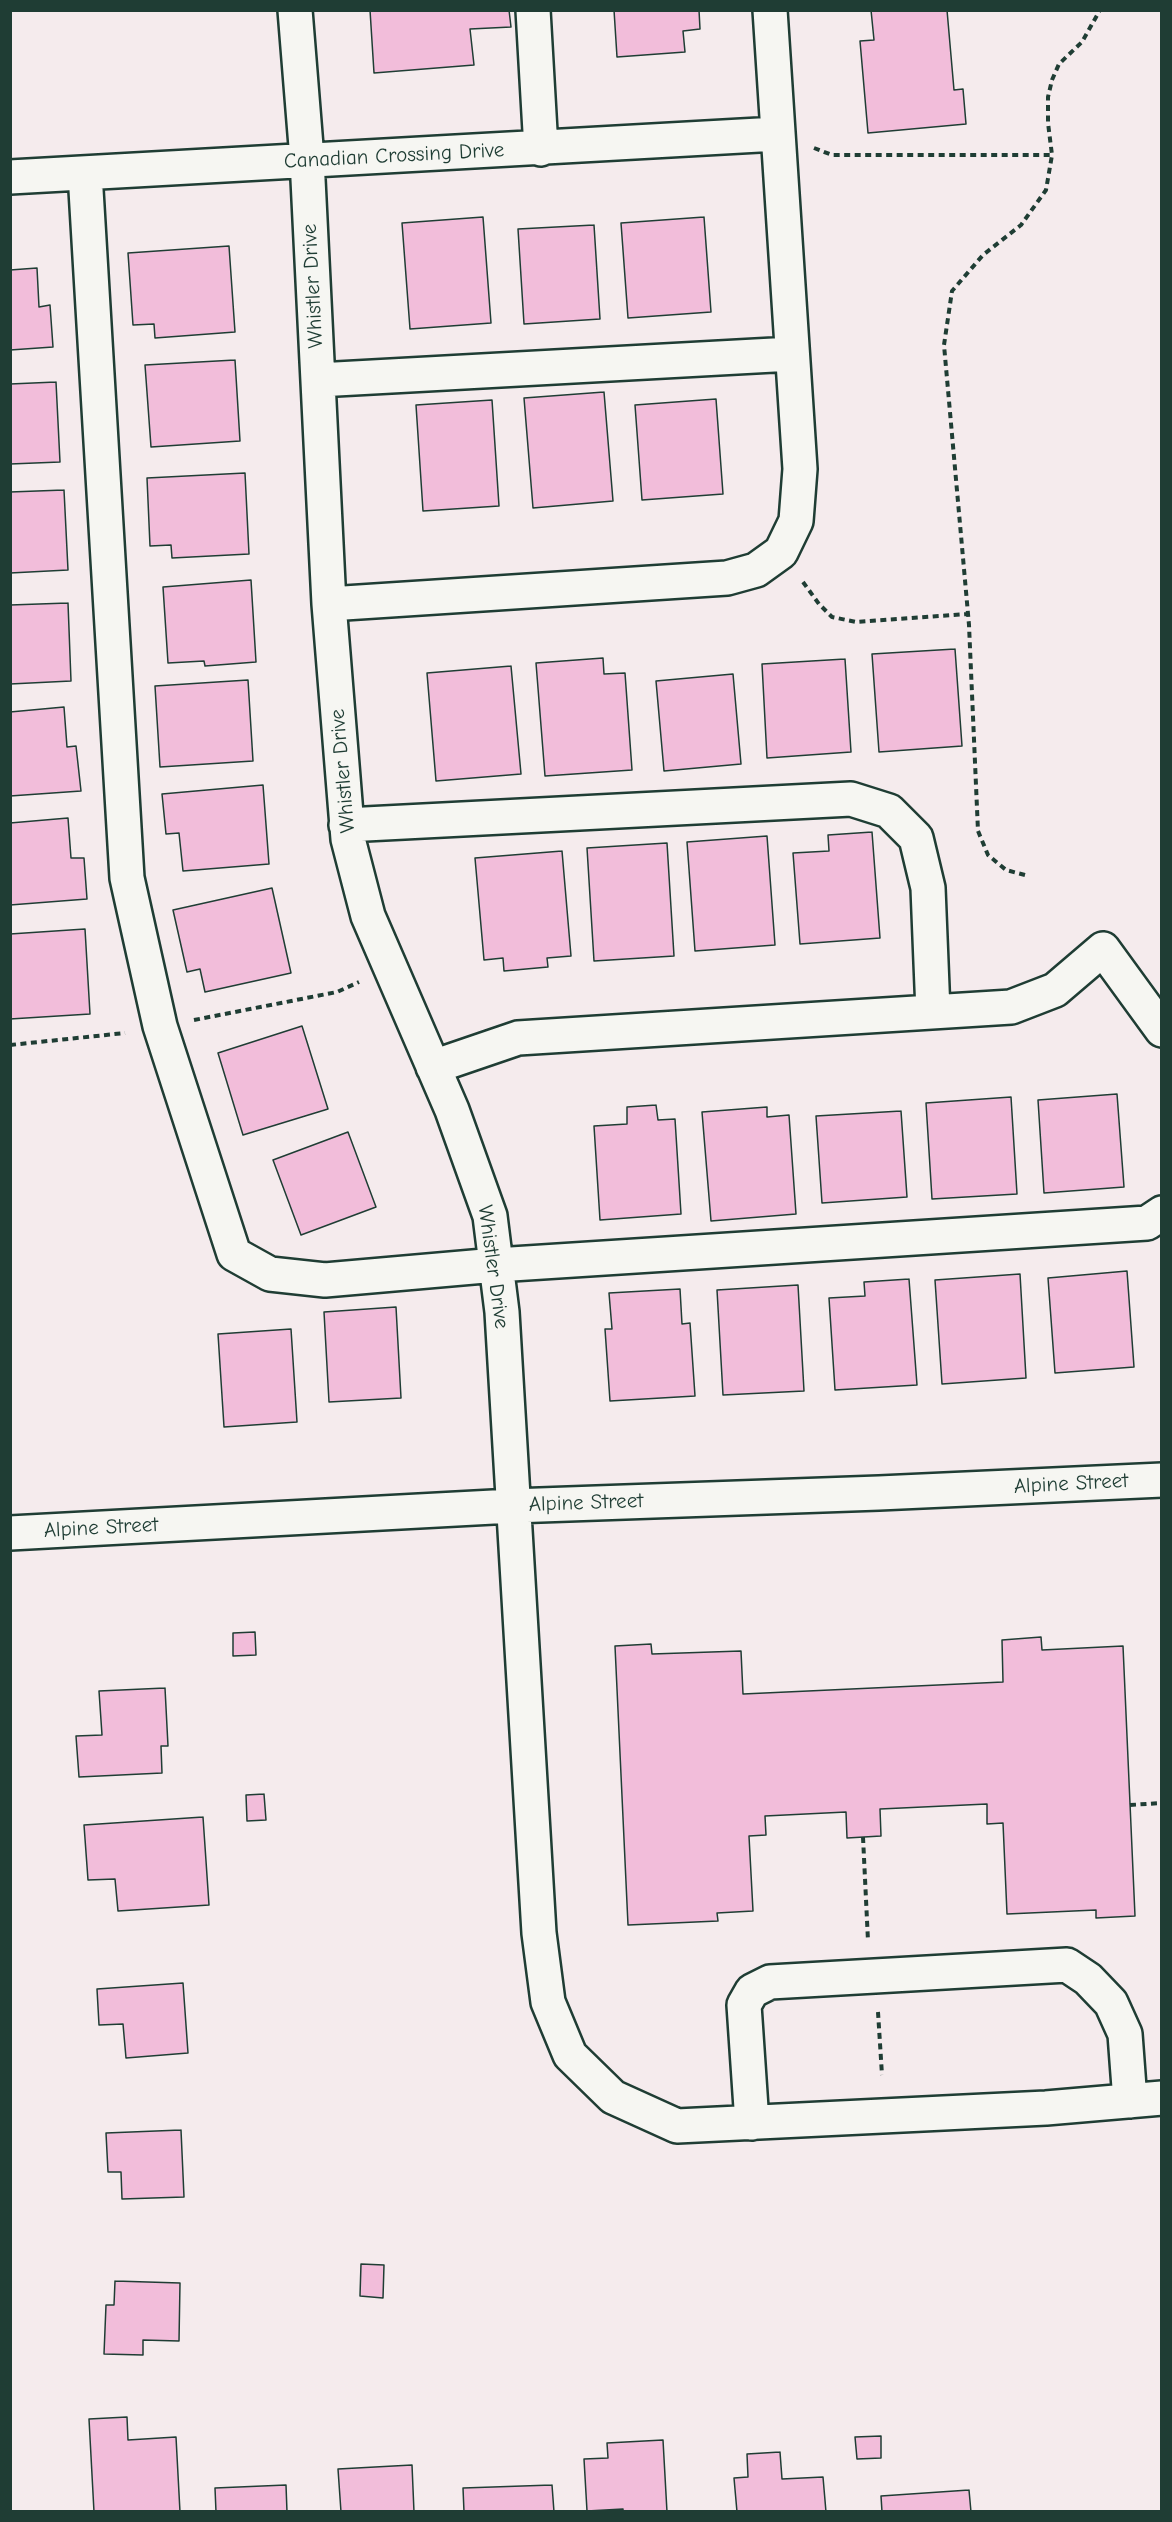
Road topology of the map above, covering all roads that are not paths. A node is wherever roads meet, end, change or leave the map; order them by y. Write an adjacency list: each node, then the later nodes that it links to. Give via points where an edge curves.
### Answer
1 (295, 10): 6 (street, Whistler Drive)
2 (533, 10): 5 (street)
3 (770, 10): 4 (street)
4 (777, 134): 5 (street, Canadian Crossing Drive); 9 (street)
5 (541, 149): 6 (street, Canadian Crossing Drive)
6 (307, 159): 7 (street, Canadian Crossing Drive); 10 (street, Whistler Drive)
7 (85, 172): 8 (street, Canadian Crossing Drive); 17 (street, via 127,878 160,1026 234,1254 270,1274 325,1280)
8 (10, 177)
9 (792, 354): 10 (street); 11 (street, via 800,469 796,521 781,552 756,570 727,578)
10 (318, 380): 11 (street, Whistler Drive)
11 (329, 604): 12 (street, Whistler Drive)
12 (346, 825): 13 (street, via 851,799 889,811 916,838 928,888); 15 (street, Whistler Drive, via 368,916)
13 (933, 1012): 14 (street, via 1011,1007 1055,990 1103,949); 15 (street, via 518,1038)
14 (1161, 1030)
15 (433, 1067): 17 (street, Whistler Drive, via 490,1216)
16 (1161, 1214): 17 (street, via 1147,1223)
17 (496, 1265): 19 (street, Whistler Drive)
18 (1161, 1480): 19 (street, Alpine Street)
19 (512, 1506): 20 (street, Alpine Street); 22 (street, Whistler Drive, via 539,1933 548,2002 570,2055 613,2097 677,2126)
20 (10, 1533)
21 (1146, 2099): 22 (street, Whistler Drive, via 1035,2109); 22 (street, via 1111,2003 1088,1979 1067,1965 770,1982 752,1991 744,2005)
22 (752, 2123)

